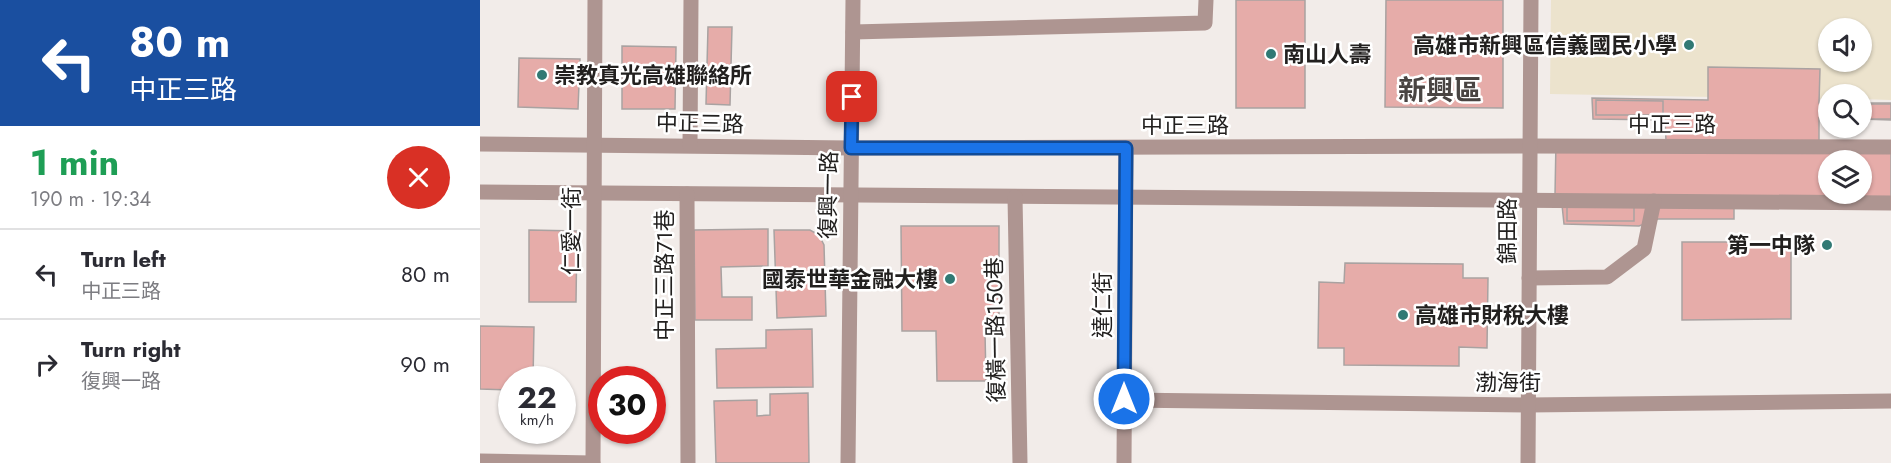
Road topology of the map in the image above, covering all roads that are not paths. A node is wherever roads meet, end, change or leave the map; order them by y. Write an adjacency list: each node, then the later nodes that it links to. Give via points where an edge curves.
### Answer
1 (595, 0): 8 (street, 仁愛一街)
2 (691, 0): 9 (street)
3 (852, 0): 6 (street, 復興一路)
4 (1206, 0): 6 (street, via 1205,23)
5 (1531, 0): 10 (street, 錦田路)
6 (853, 32): 12 (street, 復興一路)
7 (480, 144): 8 (street, 中正三路)
8 (594, 144): 9 (street, 中正三路); 15 (street, 仁愛一街)
9 (690, 145): 12 (street, 中正三路)
10 (1530, 146): 11 (street, 中正三路); 13 (street, 中正三路); 20 (street, 錦田路)
11 (1891, 147)
12 (851, 148): 13 (street, 中正三路); 17 (street, 復興一路)
13 (1126, 148): 19 (street, 達仁街)
14 (480, 192): 15 (street)
15 (594, 194): 16 (street); 28 (street, 仁愛一街)
16 (687, 194): 17 (street); 29 (street, 中正三路71巷)
17 (850, 195): 18 (street); 30 (street, 復興一路)
18 (1015, 197): 19 (street); 31 (street, 復橫一路150巷)
19 (1125, 197): 20 (street); 24 (street, 達仁街)
20 (1530, 200): 21 (street); 23 (street, 錦田路)
21 (1654, 201): 22 (street); 23 (street, via 1644,249 1607,277)
22 (1891, 203)
23 (1529, 278): 26 (street, 錦田路)
24 (1124, 399): 26 (street, 渤海街); 32 (street, 達仁街)
25 (1891, 400): 26 (street, 渤海街)
26 (1528, 405): 33 (street, 錦田路)
27 (480, 461): 28 (street)
28 (593, 463)
29 (687, 463)
30 (848, 463)
31 (1020, 463)
32 (1124, 463)
33 (1528, 463)

